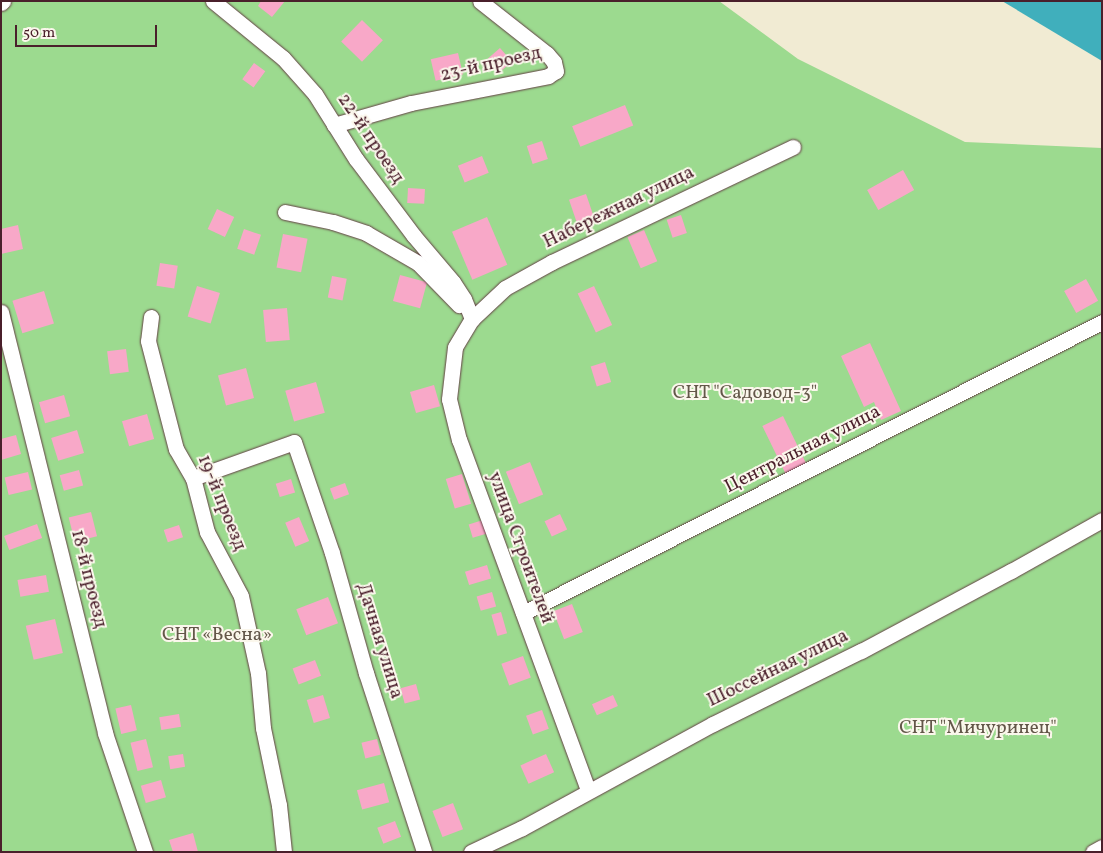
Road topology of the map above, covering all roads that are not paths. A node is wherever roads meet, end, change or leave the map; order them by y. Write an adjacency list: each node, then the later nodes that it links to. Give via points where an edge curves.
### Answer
1 (212, 1): 3 (street, 22-й проезд, via 283,58 315,94)
2 (480, 1): 3 (street, 23-й проезд, via 547,54 556,70 548,76 411,103)
3 (334, 125): 8 (street, 22-й проезд, via 408,228 453,282)
4 (793, 147): 8 (street, Набережная улица, via 552,262 505,288)
5 (285, 212): 8 (street, via 366,233 395,249 418,264)
6 (1, 312): 15 (street, 18-й проезд, via 105,732)
7 (151, 317): 10 (street, 19-й проезд, via 148,341 168,422 176,449)
8 (472, 319): 12 (street, улица Строителей, via 455,347 449,399 459,440)
9 (1102, 322): 12 (street, Центральная улица)
10 (193, 478): 16 (street, 19-й проезд, via 207,532 241,596 258,673 263,728 279,805); 17 (street, Дачная улица, via 294,442 332,553 366,673)
11 (1102, 520): 13 (street, Шоссейная улица, via 1003,576)
12 (523, 613): 13 (street, улица Строителей)
13 (588, 790): 18 (street, Шоссейная улица, via 522,828)
14 (1102, 847): 19 (street)
15 (145, 852)
16 (284, 852)
17 (424, 852)
18 (471, 852)
19 (1094, 852)

